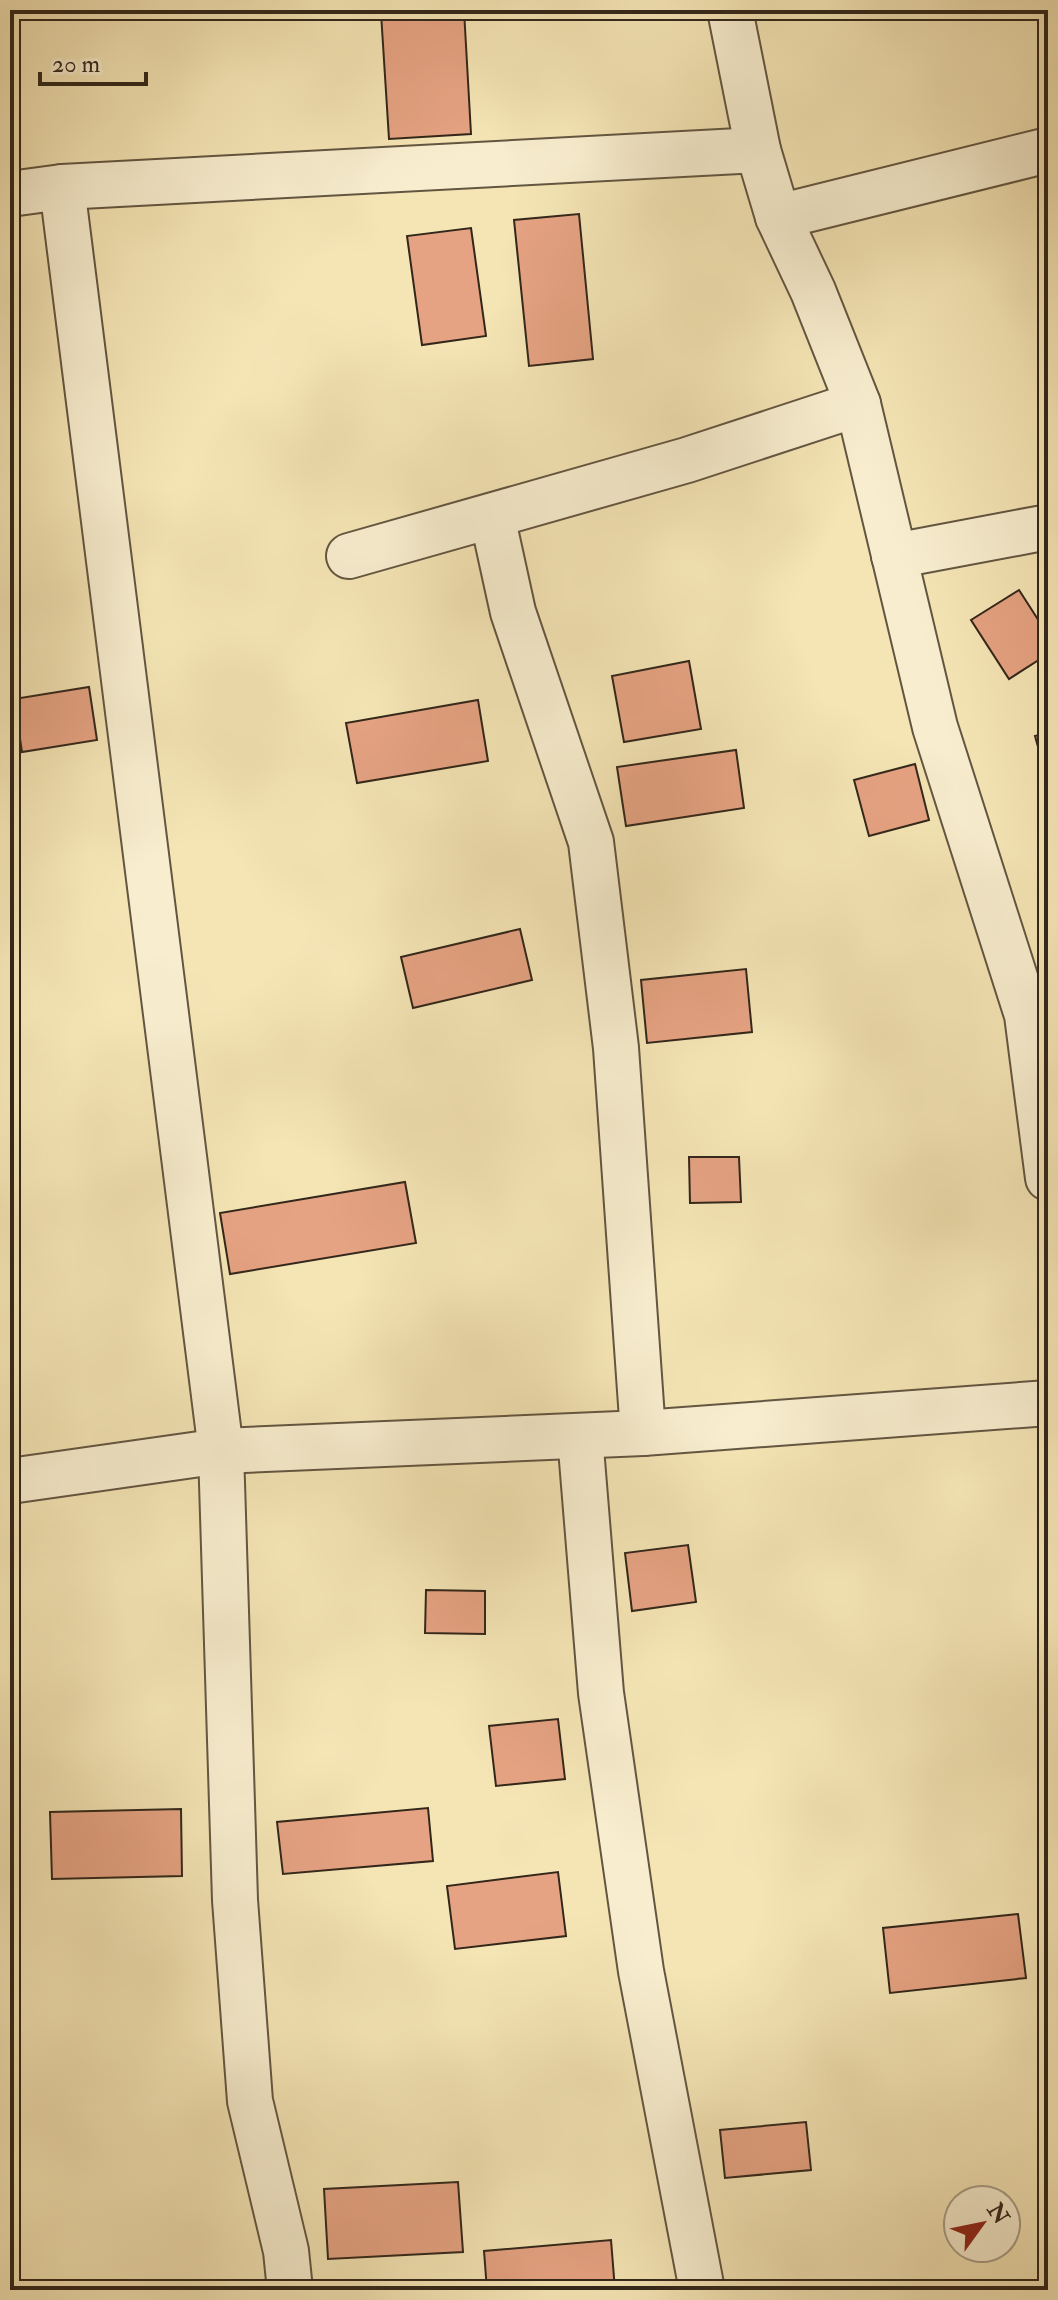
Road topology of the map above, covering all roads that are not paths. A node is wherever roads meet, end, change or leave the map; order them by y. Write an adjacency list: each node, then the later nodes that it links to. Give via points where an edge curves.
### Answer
1 (730, 10): 2 (street)
2 (758, 150): 4 (street); 6 (street)
3 (1048, 150): 6 (street)
4 (62, 187): 5 (street); 16 (street)
5 (10, 194)
6 (778, 217): 7 (street)
7 (858, 404): 8 (street); 11 (street)
8 (492, 516): 10 (street); 14 (street, via 513,612 591,842 616,1048)
9 (1048, 527): 11 (street)
10 (349, 556)
11 (894, 556): 12 (street, via 935,727 1027,1015)
12 (1048, 1178)
13 (1048, 1403): 14 (street)
14 (643, 1433): 15 (street)
15 (580, 1436): 16 (street); 19 (street, via 603,1708 641,1971)
16 (221, 1451): 17 (street); 18 (street, via 235,1900 250,2101 286,2251)
17 (10, 1481)
18 (290, 2290)
19 (702, 2290)

